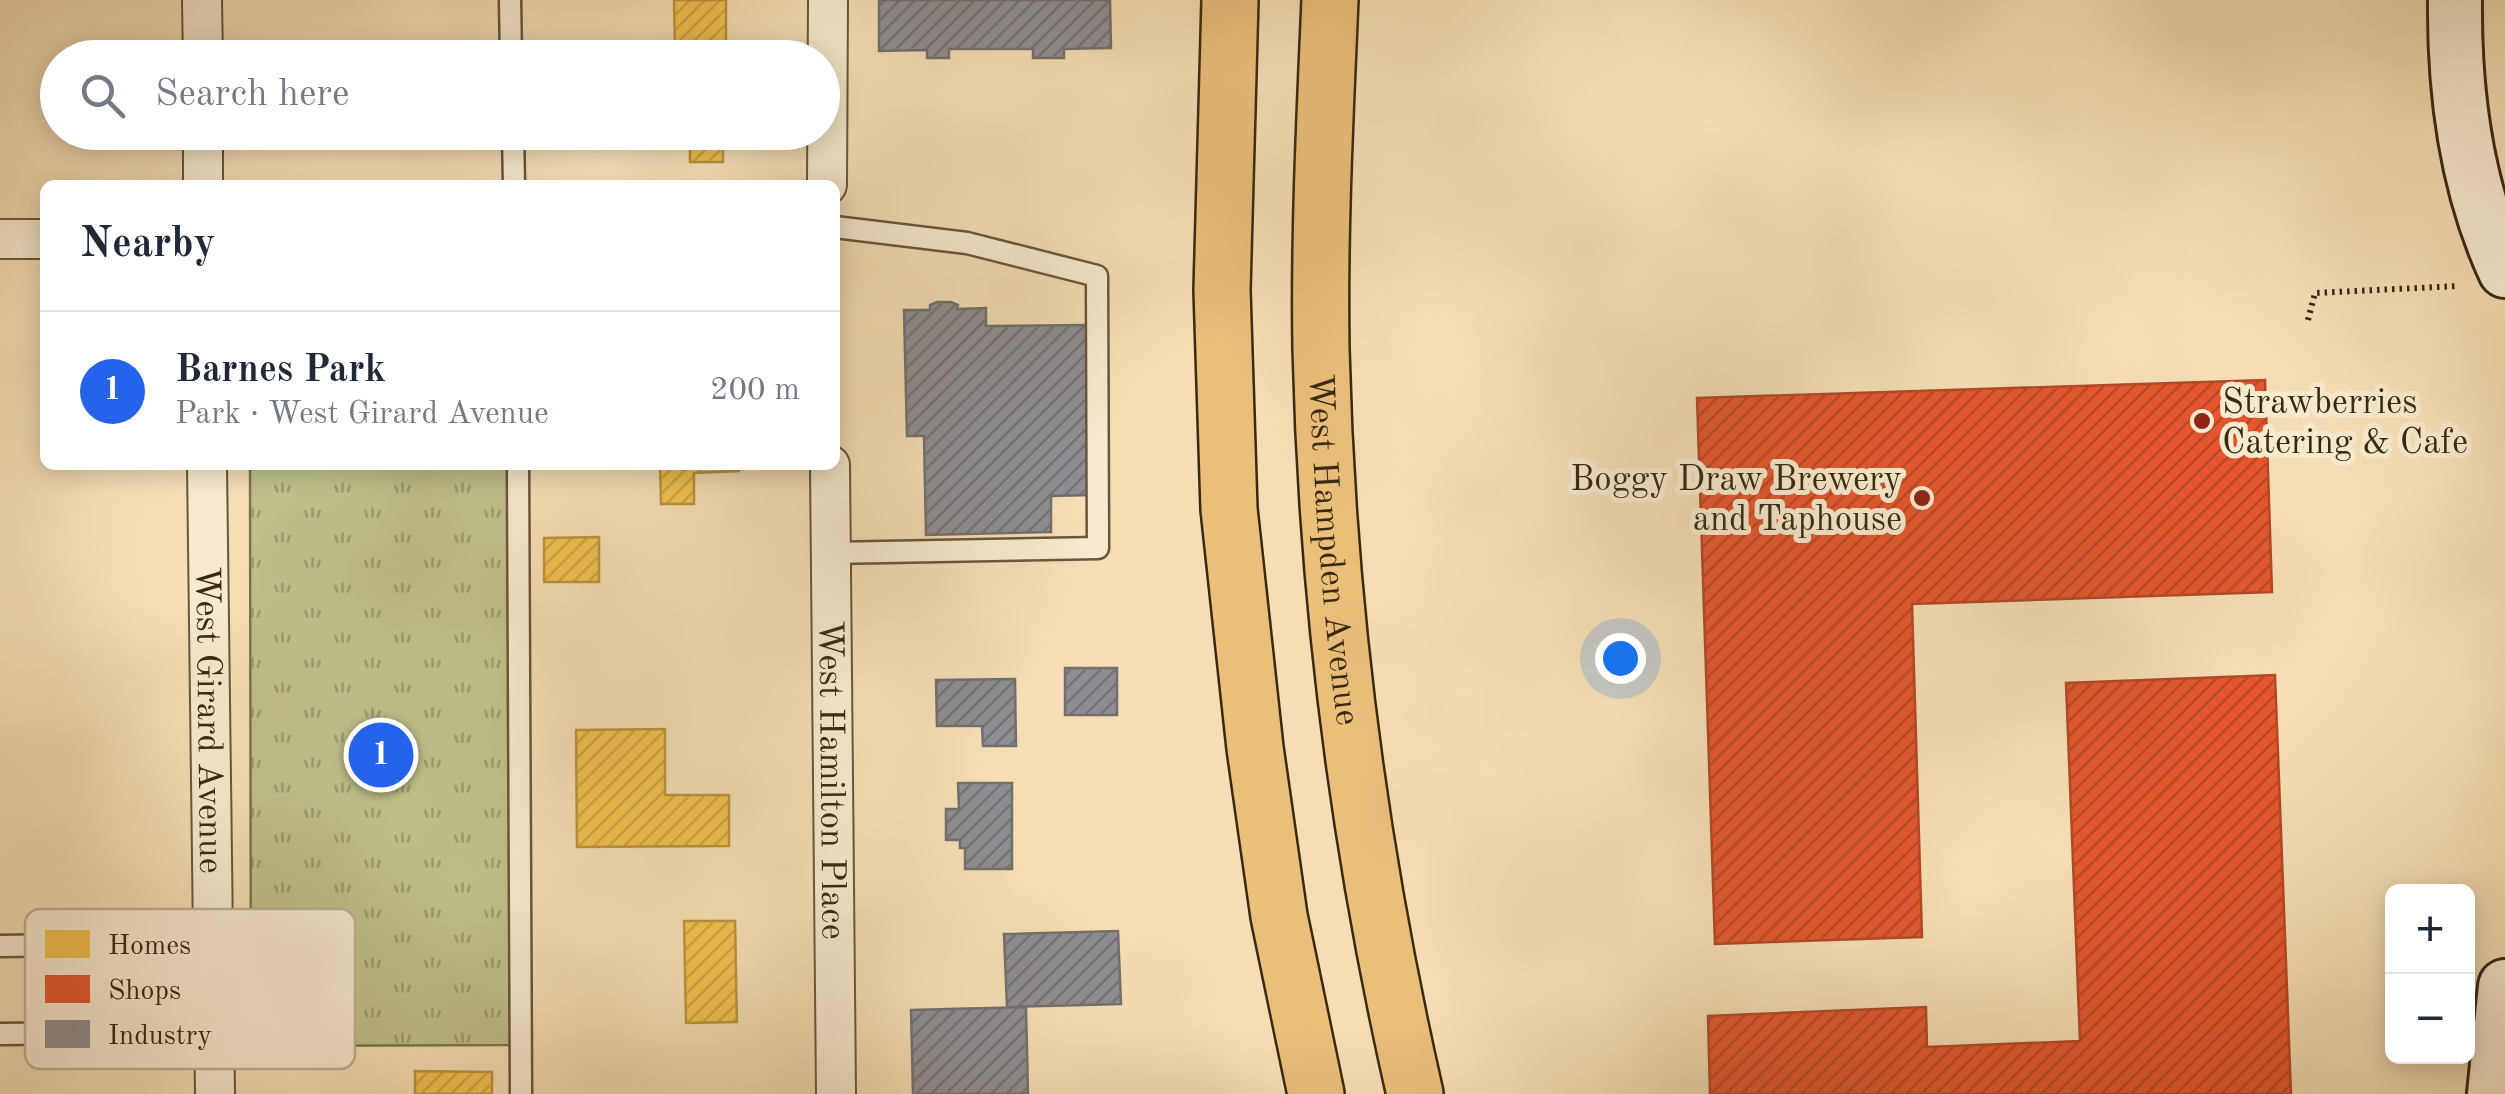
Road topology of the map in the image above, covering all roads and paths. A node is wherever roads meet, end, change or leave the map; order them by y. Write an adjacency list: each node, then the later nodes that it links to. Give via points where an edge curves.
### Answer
1 (202, 0): 7 (street)
2 (510, 0): 8 (lane)
3 (828, 0): 9 (street)
4 (1230, 0): 33 (highway, via 1222,290 1230,510 1279,916)
5 (1330, 0): 34 (highway, West Hampden Avenue, via 1321,297 1333,568 1375,908)
6 (2454, 0): 19 (street, via 2458,90 2477,196)
7 (202, 40)
8 (511, 40)
9 (828, 40)
10 (203, 150): 13 (street)
11 (513, 150): 14 (lane)
12 (828, 150): 15 (street)
13 (204, 180)
14 (514, 180)
15 (828, 180)
16 (840, 229): 24 (lane, via 967,243 1097,276 1098,548)
17 (40, 238): 18 (street)
18 (0, 239)
19 (2482, 278): 20 (path, via 2315,293)
20 (2308, 320)
21 (207, 470): 25 (street, West Girard Avenue)
22 (518, 470): 31 (lane)
23 (830, 470): 24 (street, West Hamilton Place)
24 (831, 552): 32 (street, West Hamilton Place)
25 (213, 909)
26 (0, 946): 27 (lane)
27 (25, 946)
28 (2505, 986): 35 (street)
29 (0, 1034): 30 (lane)
30 (25, 1034)
31 (522, 1094)
32 (836, 1094)
33 (1316, 1094)
34 (1415, 1094)
35 (2494, 1094)

